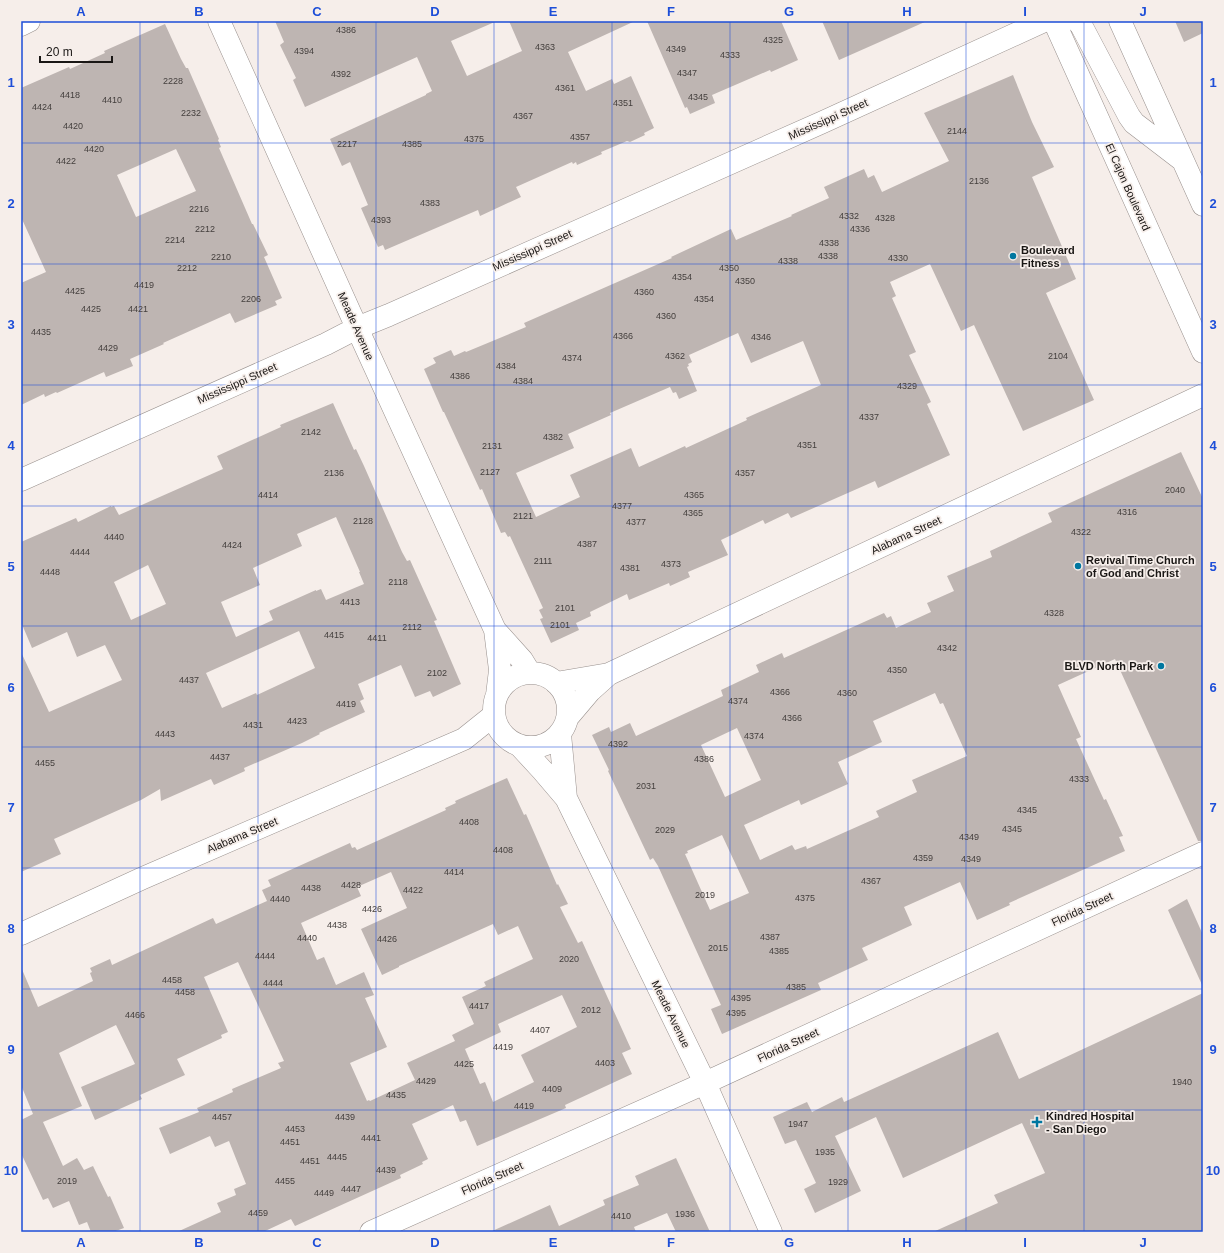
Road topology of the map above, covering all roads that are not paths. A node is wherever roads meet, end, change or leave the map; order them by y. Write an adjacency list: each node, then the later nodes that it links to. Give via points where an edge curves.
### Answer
1 (30, 21): 7 (street)
2 (219, 21): 10 (street, Meade Avenue)
3 (1044, 21): 10 (street, Mississippi Street)
4 (1054, 21): 11 (street, El Cajon Boulevard)
5 (1077, 21): 8 (street, via 1134,123)
6 (1120, 21): 8 (street)
7 (21, 25)
8 (1184, 161): 9 (street)
9 (1203, 205)
10 (357, 328): 13 (street, Mississippi Street); 14 (street, Meade Avenue)
11 (1203, 352)
12 (1203, 395): 16 (street, Alabama Street)
13 (21, 480)
14 (495, 630): 15 (street, Meade Avenue, via 522,660); 18 (street, Meade Avenue, via 500,670)
15 (530, 673): 17 (street, via 540,674); 18 (street, via 520,675 503,686)
16 (609, 674): 17 (street, Alabama Street); 19 (street, Alabama Street, via 590,691)
17 (556, 683): 19 (street, via 564,693 568,705)
18 (496, 705): 20 (street, Alabama Street); 21 (street, via 499,728 502,734)
19 (564, 725): 21 (street, via 546,745 532,747); 22 (street, Meade Avenue)
20 (464, 739): 21 (street, Alabama Street, via 486,738); 24 (street, Alabama Street, via 143,878)
21 (515, 743): 22 (street, Meade Avenue, via 544,771)
22 (566, 798): 25 (street, Meade Avenue)
23 (1203, 853): 25 (street, Florida Street)
24 (21, 934)
25 (705, 1083): 26 (street, Florida Street); 27 (street, Meade Avenue)
26 (371, 1232)
27 (771, 1232)

